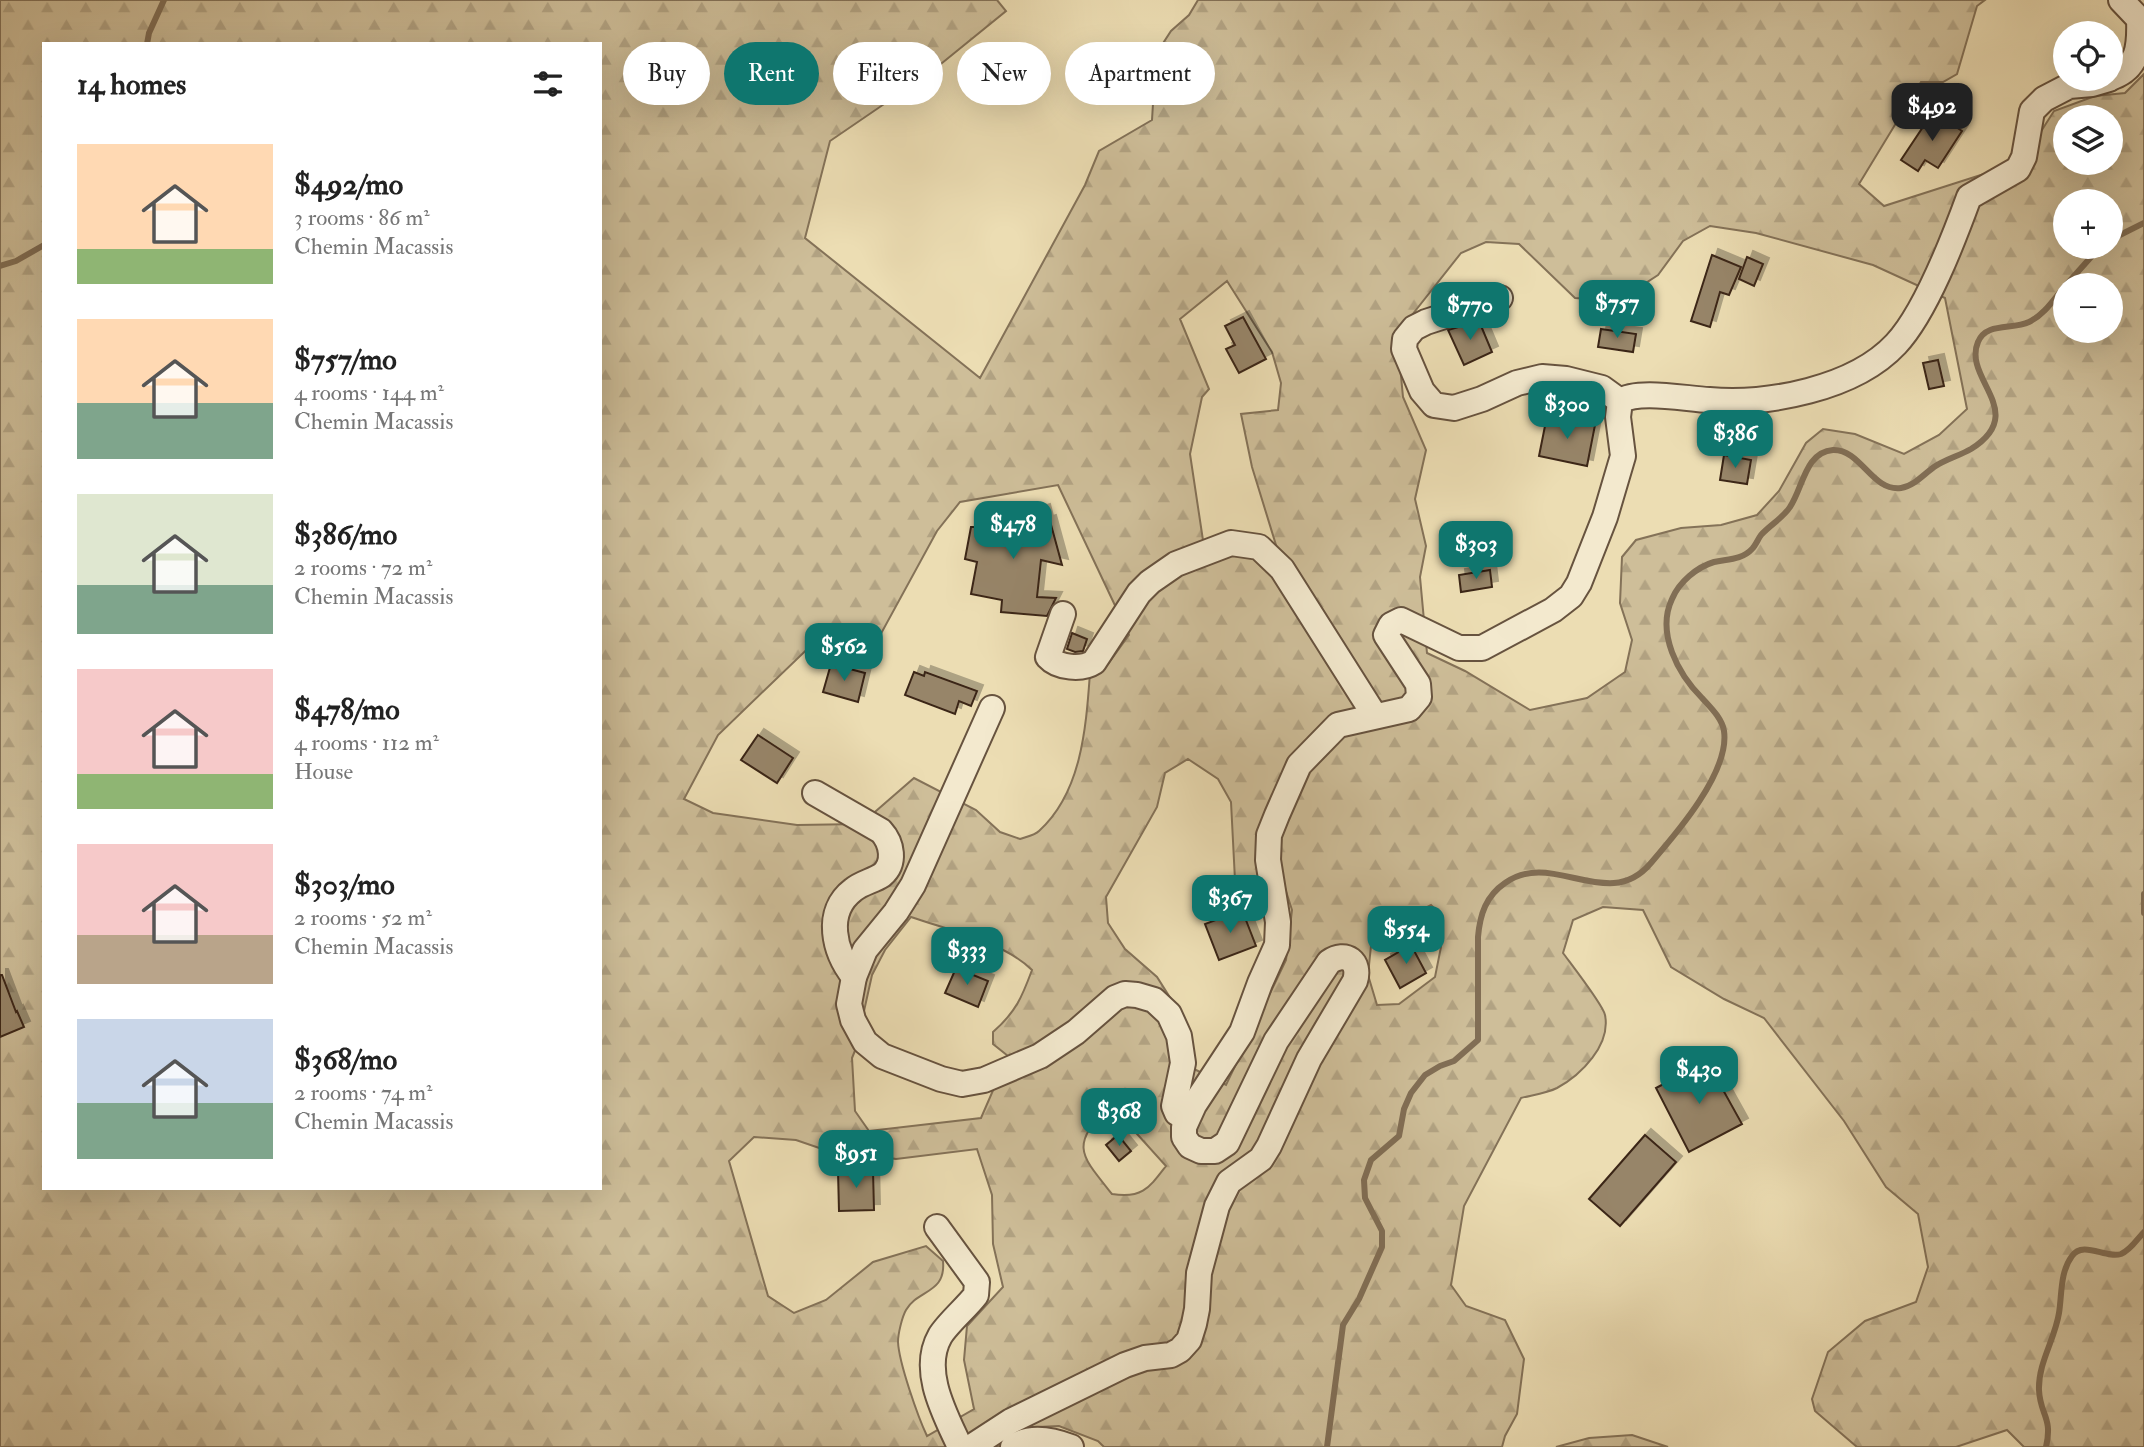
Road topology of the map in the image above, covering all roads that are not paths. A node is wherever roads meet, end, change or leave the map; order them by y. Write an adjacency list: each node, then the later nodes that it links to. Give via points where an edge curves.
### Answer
1 (2121, 0): 2 (street, via 2139,19 2140,44)
2 (2123, 74)
3 (2059, 91): 5 (street, via 2032,111 2018,169 1969,197 1914,321 1871,365 1802,394 1764,401 1639,395)
4 (1500, 298): 5 (street, via 1426,322 1405,339 1408,360 1434,405 1454,408 1542,377 1602,388)
5 (1620, 401): 8 (street, via 1622,456 1605,517 1571,596 1482,648 1459,648 1401,620 1391,625 1387,635 1418,684 1419,697 1409,709)
6 (1063, 614): 8 (street, via 1048,657 1060,664 1086,667 1150,582 1176,564 1231,543 1259,547 1282,569)
7 (992, 708): 10 (street, via 913,885 864,950)
8 (1375, 716): 11 (street, via 1338,724 1299,765 1269,835 1277,946 1242,1032)
9 (815, 793): 10 (street, via 881,831 891,853 889,866 881,875 852,890 836,909 836,942)
10 (854, 976): 11 (street, via 849,1004 865,1042 882,1056 962,1083 984,1080 1040,1056 1115,998 1125,994 1154,1000 1169,1014 1179,1036 1182,1063 1174,1106)
11 (1187, 1117): 14 (street, via 1184,1137 1190,1146 1207,1153 1227,1143 1271,1051 1329,962 1345,956 1354,962 1355,981 1309,1059 1269,1146 1261,1159 1229,1182 1217,1206 1199,1273 1189,1340 1171,1355 1125,1365 1011,1421)
12 (937, 1227): 13 (street, via 977,1282 976,1295 940,1336 933,1369 938,1395)
13 (960, 1447)
14 (971, 1447)
15 (1013, 1447): 16 (street, via 1028,1440 1046,1440)
16 (1071, 1447)

